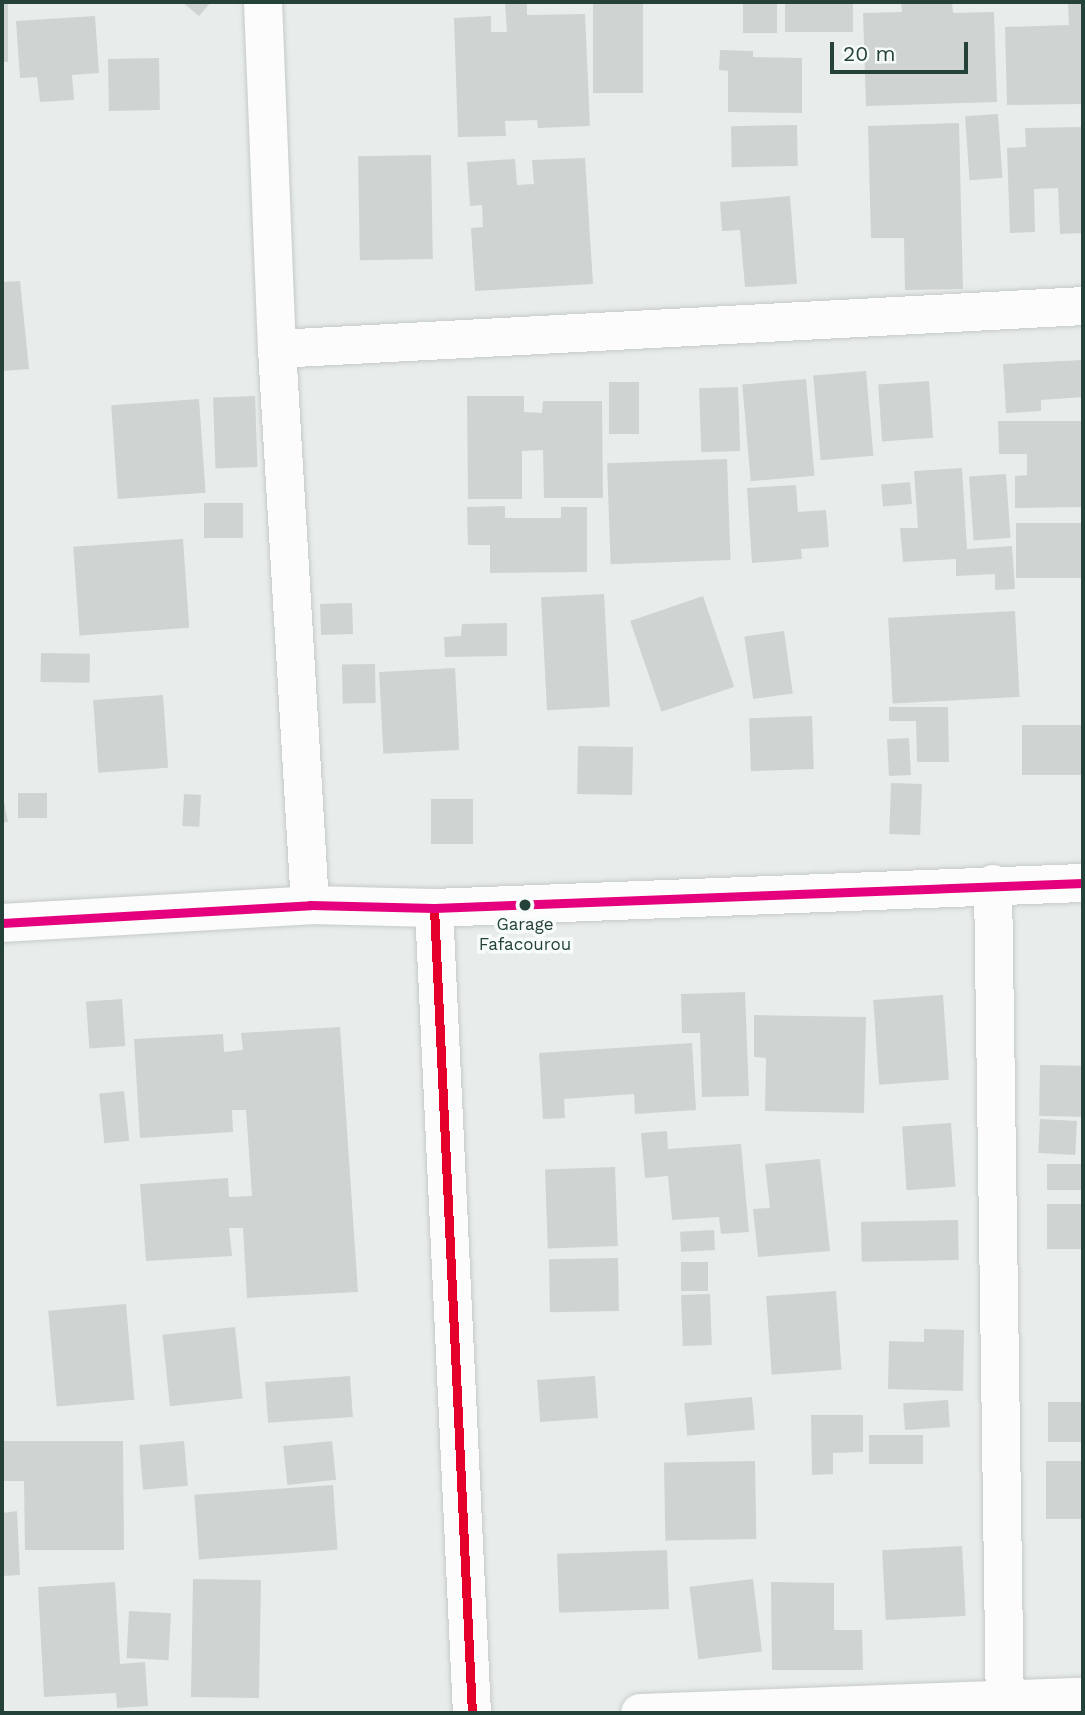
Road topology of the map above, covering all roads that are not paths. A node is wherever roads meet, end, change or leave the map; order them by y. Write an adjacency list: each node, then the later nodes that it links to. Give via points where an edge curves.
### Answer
1 (263, 2): 3 (street)
2 (1083, 306): 3 (street)
3 (277, 349): 6 (street)
4 (1083, 883): 5 (street)
5 (993, 884): 7 (street); 10 (street)
6 (310, 905): 7 (street); 8 (street)
7 (434, 908): 11 (street)
8 (2, 923)
9 (1083, 1697): 10 (street)
10 (1004, 1706): 12 (street)
11 (472, 1713)
12 (640, 1713)

